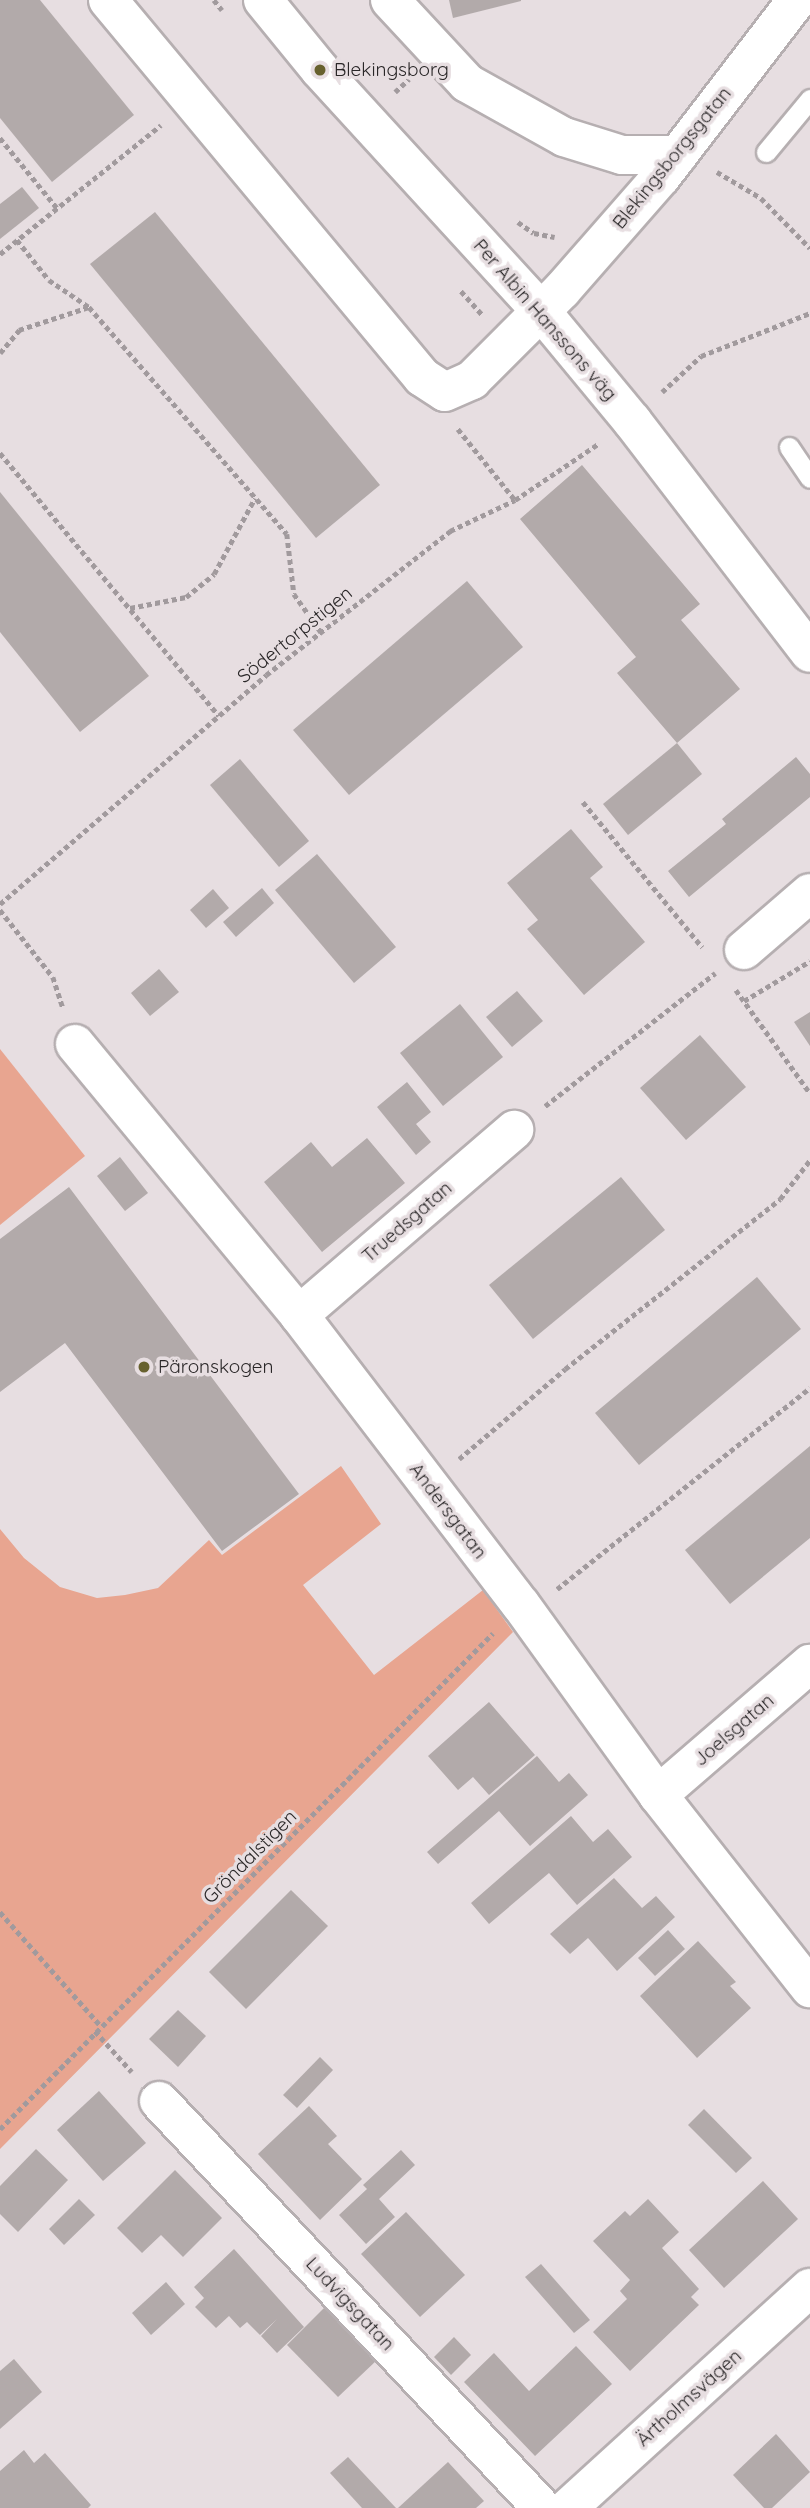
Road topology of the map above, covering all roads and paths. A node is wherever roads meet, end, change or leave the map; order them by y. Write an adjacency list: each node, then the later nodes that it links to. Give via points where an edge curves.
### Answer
1 (108, 0): 6 (street)
2 (263, 0): 17 (street, Per Albin Hanssons väg, via 320,70)
3 (390, 0): 9 (street, via 467,83 564,137 622,155)
4 (797, 0): 9 (street, Blekingsborgsgatan)
5 (810, 99): 8 (lane)
6 (192, 101): 10 (path); 20 (street, via 422,377)
7 (0, 138): 10 (path)
8 (766, 152)
9 (678, 155): 14 (path, via 761,198); 17 (street, Blekingsborgsgatan)
10 (57, 208): 13 (path)
11 (515, 220): 12 (path, via 534,233)
12 (564, 238)
13 (17, 240): 15 (path); 16 (path, via 49,280)
14 (810, 248)
15 (0, 254)
16 (89, 307): 19 (path, via 19,330); 25 (path)
17 (541, 311): 20 (street, Blekingsborgsgatan, via 471,380); 21 (street, Per Albin Hanssons väg)
18 (810, 313): 21 (path, Södertorpstigen, via 701,356)
19 (0, 353)
20 (445, 392): 26 (path, via 460,434)
21 (632, 421): 26 (path, Södertorpstigen); 29 (street, Per Albin Hanssons väg)
22 (789, 447): 24 (lane)
23 (0, 453): 27 (path)
24 (810, 478)
25 (255, 498): 27 (path, via 214,574 186,597); 28 (path, via 287,534 294,594)
26 (515, 500): 28 (path, Södertorpstigen, via 450,531)
27 (130, 608): 30 (path)
28 (321, 632): 30 (path, Södertorpstigen)
29 (810, 653)
30 (219, 716): 33 (path, Södertorpstigen)
31 (583, 802): 35 (path)
32 (810, 893): 35 (street)
33 (0, 904)
34 (0, 910): 38 (path, via 53,977)
35 (732, 960): 37 (path); 40 (path)
36 (810, 961): 37 (path)
37 (744, 1001): 39 (path)
38 (75, 1044): 42 (street, Andersgatan)
39 (810, 1093)
40 (514, 1130): 42 (street, Truedsgatan)
41 (810, 1160): 44 (path, via 780,1199 565,1369)
42 (299, 1315): 44 (street, Andersgatan)
43 (810, 1388): 45 (path, Gröndalstigen)
44 (428, 1485): 45 (street, Andersgatan)
45 (524, 1609): 47 (street, Andersgatan); 50 (path, Gröndalstigen)
46 (810, 1664): 47 (street, Joelsgatan)
47 (658, 1795): 49 (street, Andersgatan)
48 (0, 1912): 50 (path)
49 (810, 1988)
50 (101, 2026): 51 (path, Gröndalstigen)
51 (95, 2031): 52 (path); 53 (path, Gröndalstigen)
52 (159, 2101): 55 (street, Ludvigsgatan)
53 (0, 2129)
54 (810, 2288): 56 (street, Ärtholmsvägen)
55 (542, 2508)
56 (568, 2508)

